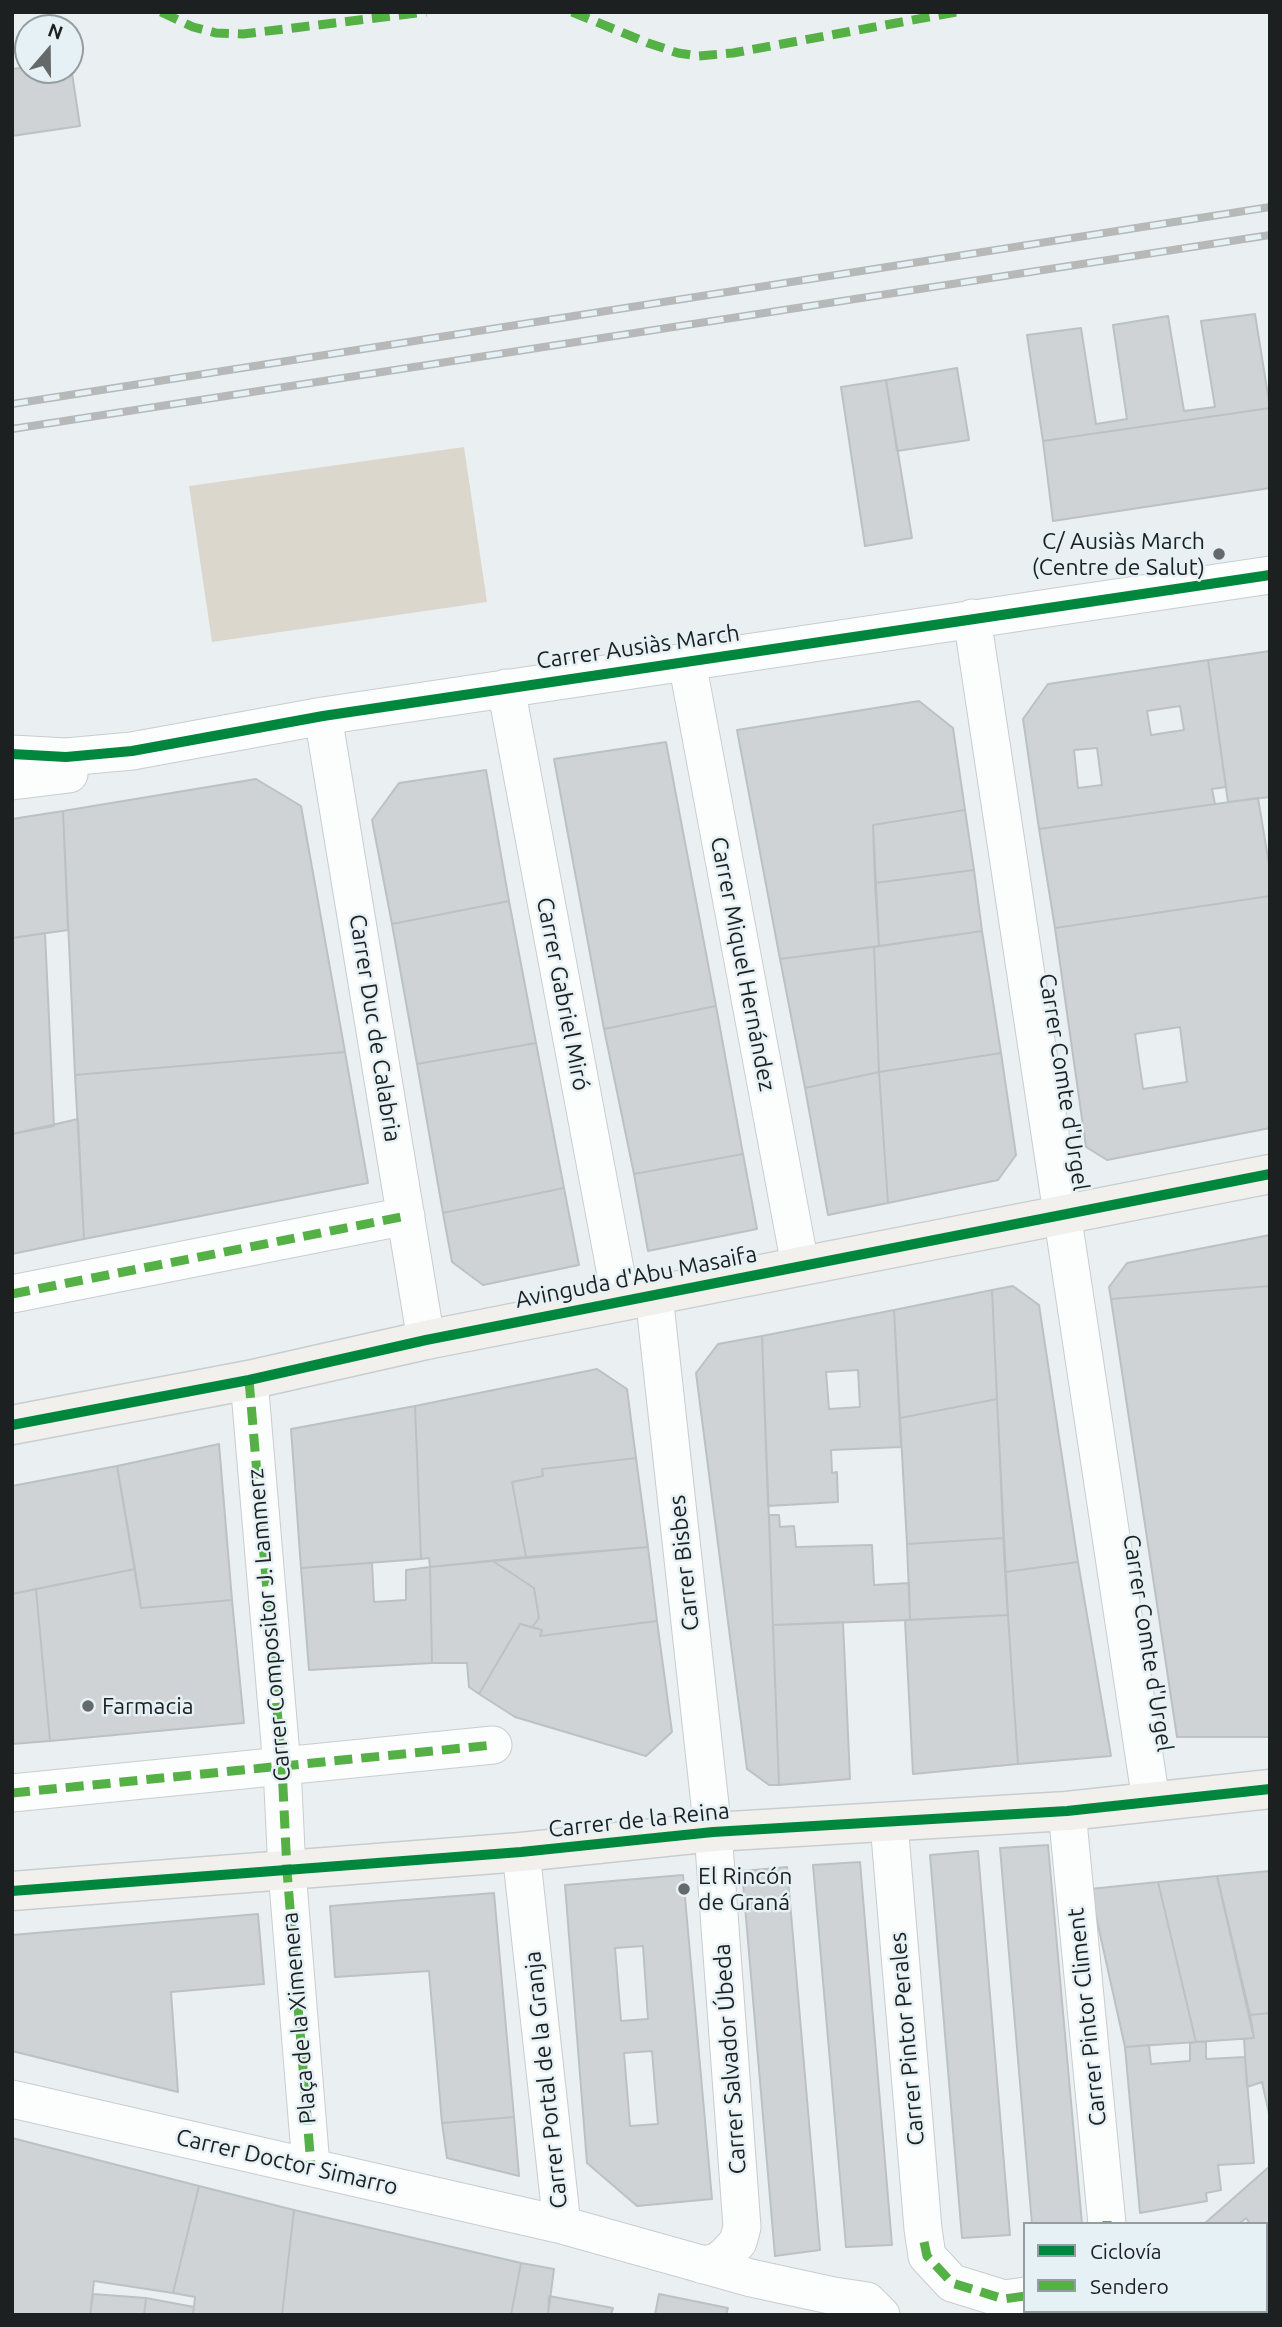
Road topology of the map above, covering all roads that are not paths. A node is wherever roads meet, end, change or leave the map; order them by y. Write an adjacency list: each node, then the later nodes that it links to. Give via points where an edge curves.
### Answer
1 (1270, 575): 2 (street, Carrer Ausiàs March)
2 (972, 618): 3 (street, Carrer Ausiàs March); 10 (street, Carrer Comte d'Urgel)
3 (687, 662): 4 (street, Carrer Ausiàs March); 12 (street, Carrer Miquel Hernández)
4 (506, 688): 5 (street, Carrer Ausiàs March); 14 (street, Carrer Gabriel Miró)
5 (323, 716): 6 (street, Carrer Ausiàs March); 11 (street, Carrer Duc de Calabria)
6 (132, 751): 7 (street, Carrer Ausiàs March, via 66,757); 8 (street, Carrer Ausiàs March, via 69,774)
7 (12, 754)
8 (12, 781)
9 (1270, 1174): 10 (street, Avinguda d'Abu Masaifa)
10 (1063, 1214): 12 (street, Avinguda d'Abu Masaifa); 22 (street, Carrer Comte d'Urgel)
11 (406, 1216): 13 (street); 15 (street, Carrer Duc de Calabria)
12 (800, 1265): 14 (street, Avinguda d'Abu Masaifa)
13 (12, 1294)
14 (637, 1298): 15 (street, Avinguda d'Abu Masaifa); 25 (street, Carrer Bisbes)
15 (426, 1340): 16 (street, Avinguda d'Abu Masaifa)
16 (249, 1380): 17 (street, Avinguda d'Abu Masaifa); 19 (street, Carrer Compositor J. Lammerz)
17 (12, 1425)
18 (493, 1745): 19 (street)
19 (282, 1767): 21 (street); 27 (street, Carrer Compositor J. Lammerz)
20 (1270, 1789): 22 (street, Carrer de la Reina)
21 (12, 1793)
22 (1151, 1801): 23 (street, Carrer de la Reina)
23 (1067, 1811): 24 (street, Carrer de la Reina); 31 (street, Carrer Pintor Climent)
24 (889, 1823): 25 (street, Carrer de la Reina); 34 (street, Carrer Pintor Perales, via 927,2256 952,2283 1004,2299)
25 (713, 1832): 26 (street, Carrer de la Reina); 33 (street, Carrer Salvador Úbeda, via 742,2227 738,2242 726,2255)
26 (521, 1852): 27 (street, Carrer de la Reina); 32 (street, Carrer Portal de la Granja)
27 (287, 1871): 28 (street, Carrer de la Reina); 30 (street, Plaça de la Ximenera)
28 (12, 1891)
29 (12, 2099): 30 (street, Carrer Doctor Simarro)
30 (311, 2166): 32 (street, Carrer Doctor Simarro)
31 (1107, 2222)
32 (562, 2225): 33 (street, Carrer Portal de la Granja)
33 (703, 2265): 35 (street, Carrer Portal de la Granja, via 867,2301)
34 (1023, 2296)
35 (881, 2315)

